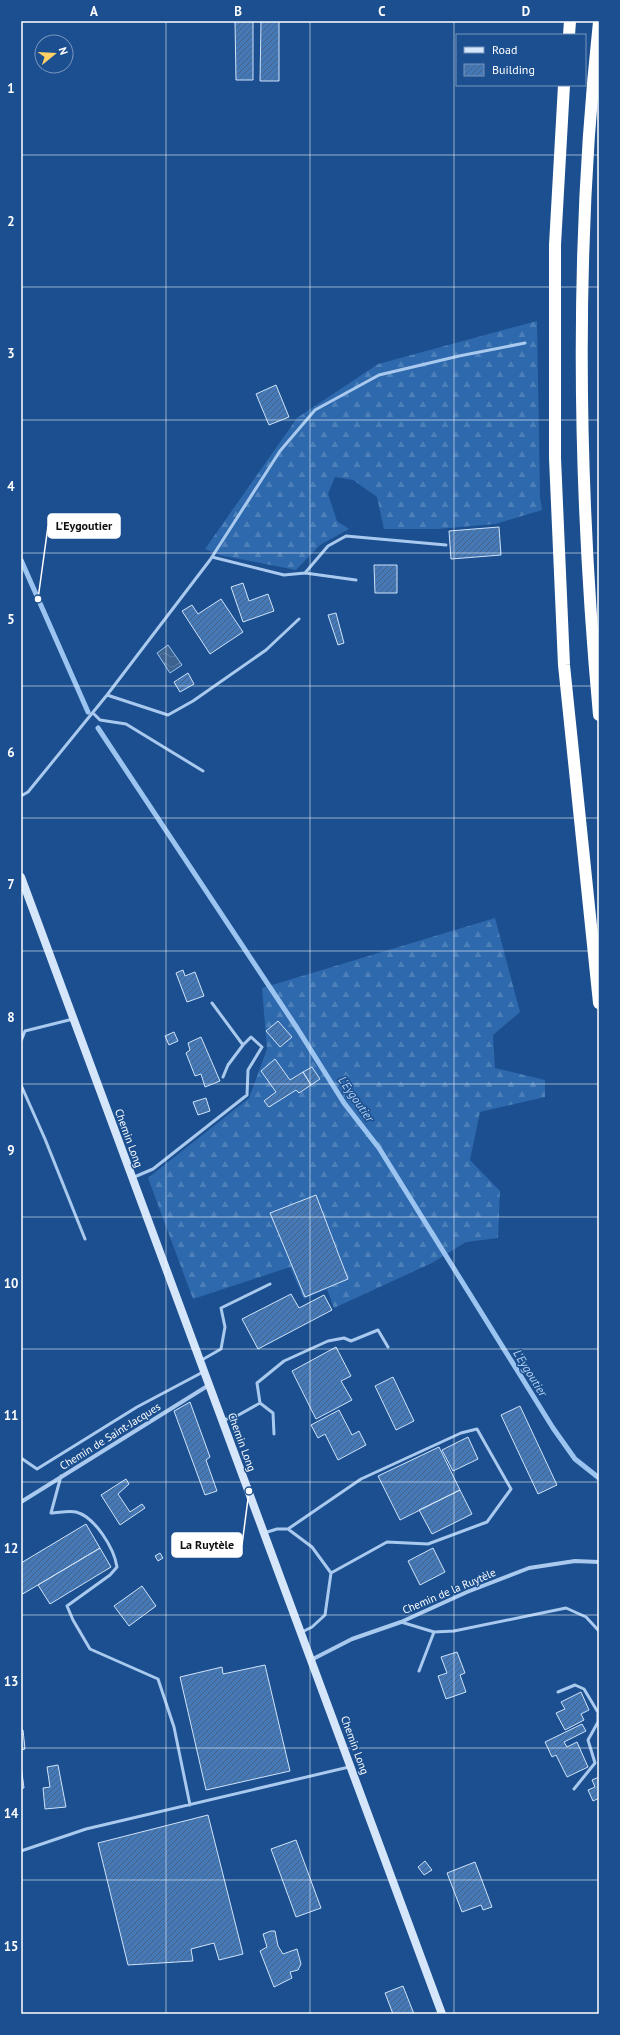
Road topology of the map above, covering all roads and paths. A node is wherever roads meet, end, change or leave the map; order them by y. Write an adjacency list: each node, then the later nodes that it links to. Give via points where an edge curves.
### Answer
1 (570, 21): 3 (highway)
2 (599, 22): 13 (highway, via 592,84 584,226 582,456 591,628)
3 (569, 34)
4 (564, 86): 18 (highway, via 555,245 556,466 564,664)
5 (525, 343): 7 (lane, via 379,375 315,410 280,451)
6 (446, 545): 8 (lane, via 346,536 328,546)
7 (212, 557): 8 (lane, via 284,575); 11 (lane)
8 (305, 573): 9 (lane)
9 (356, 580)
10 (299, 619): 11 (lane, via 266,650 193,701 168,715)
11 (107, 695): 12 (lane)
12 (93, 713): 14 (lane, via 100,720 126,724); 15 (lane, via 28,792)
13 (599, 715)
14 (203, 771)
15 (21, 796)
16 (21, 877): 19 (main road, Chemin Long)
17 (212, 1003): 21 (lane)
18 (599, 1003)
19 (73, 1019): 20 (lane, via 25,1031); 24 (main road, Chemin Long)
20 (21, 1041)
21 (243, 1045): 22 (lane, via 228,1065); 24 (lane, via 251,1037 262,1047 248,1070 247,1095 153,1169)
22 (223, 1077)
23 (21, 1085): 25 (lane)
24 (132, 1178): 28 (main road, Chemin Long)
25 (85, 1239)
26 (270, 1284): 28 (lane, via 221,1308 225,1327 221,1349)
27 (388, 1347): 31 (lane, via 378,1330 351,1341 344,1338 328,1341 284,1361 257,1382)
28 (200, 1361): 29 (main road, Chemin Long)
29 (204, 1372): 30 (main road, Chemin Long); 34 (lane, via 137,1407 37,1469)
30 (209, 1385): 32 (main road, Chemin Long); 35 (street, Chemin de Saint-Jacques)
31 (260, 1403): 32 (lane, via 235,1417); 33 (lane, via 273,1413)
32 (223, 1420): 38 (main road, Chemin Long)
33 (274, 1434)
34 (21, 1458)
35 (61, 1476): 36 (street, Chemin de Saint-Jacques); 51 (lane, via 51,1513 75,1511 89,1518 116,1556 117,1567 110,1575 67,1606 90,1649 158,1679 174,1727)
36 (21, 1502)
37 (288, 1529): 38 (lane, via 277,1529); 40 (lane, via 312,1547); 40 (lane, via 361,1479 461,1433 478,1429 510,1489 487,1522 428,1544 387,1542)
38 (264, 1534): 43 (main road, Chemin Long)
39 (599, 1562): 41 (street, Chemin de la Ruytèle, via 575,1560 529,1568 466,1592)
40 (331, 1573): 43 (lane, via 326,1615 312,1628)
41 (401, 1622): 44 (lane); 45 (street, Chemin de la Ruytèle, via 352,1640)
42 (599, 1631): 44 (lane, via 586,1617 566,1608 454,1631)
43 (301, 1632): 45 (main road, Chemin Long)
44 (434, 1632): 46 (lane)
45 (311, 1660): 49 (main road, Chemin Long)
46 (419, 1671)
47 (558, 1692): 48 (lane, via 575,1685 584,1689)
48 (598, 1714): 50 (lane, via 598,1722 588,1740 595,1763)
49 (351, 1767): 51 (lane); 53 (main road, Chemin Long)
50 (574, 1789)
51 (190, 1806): 52 (lane, via 86,1829)
52 (21, 1851)
53 (442, 2014)

